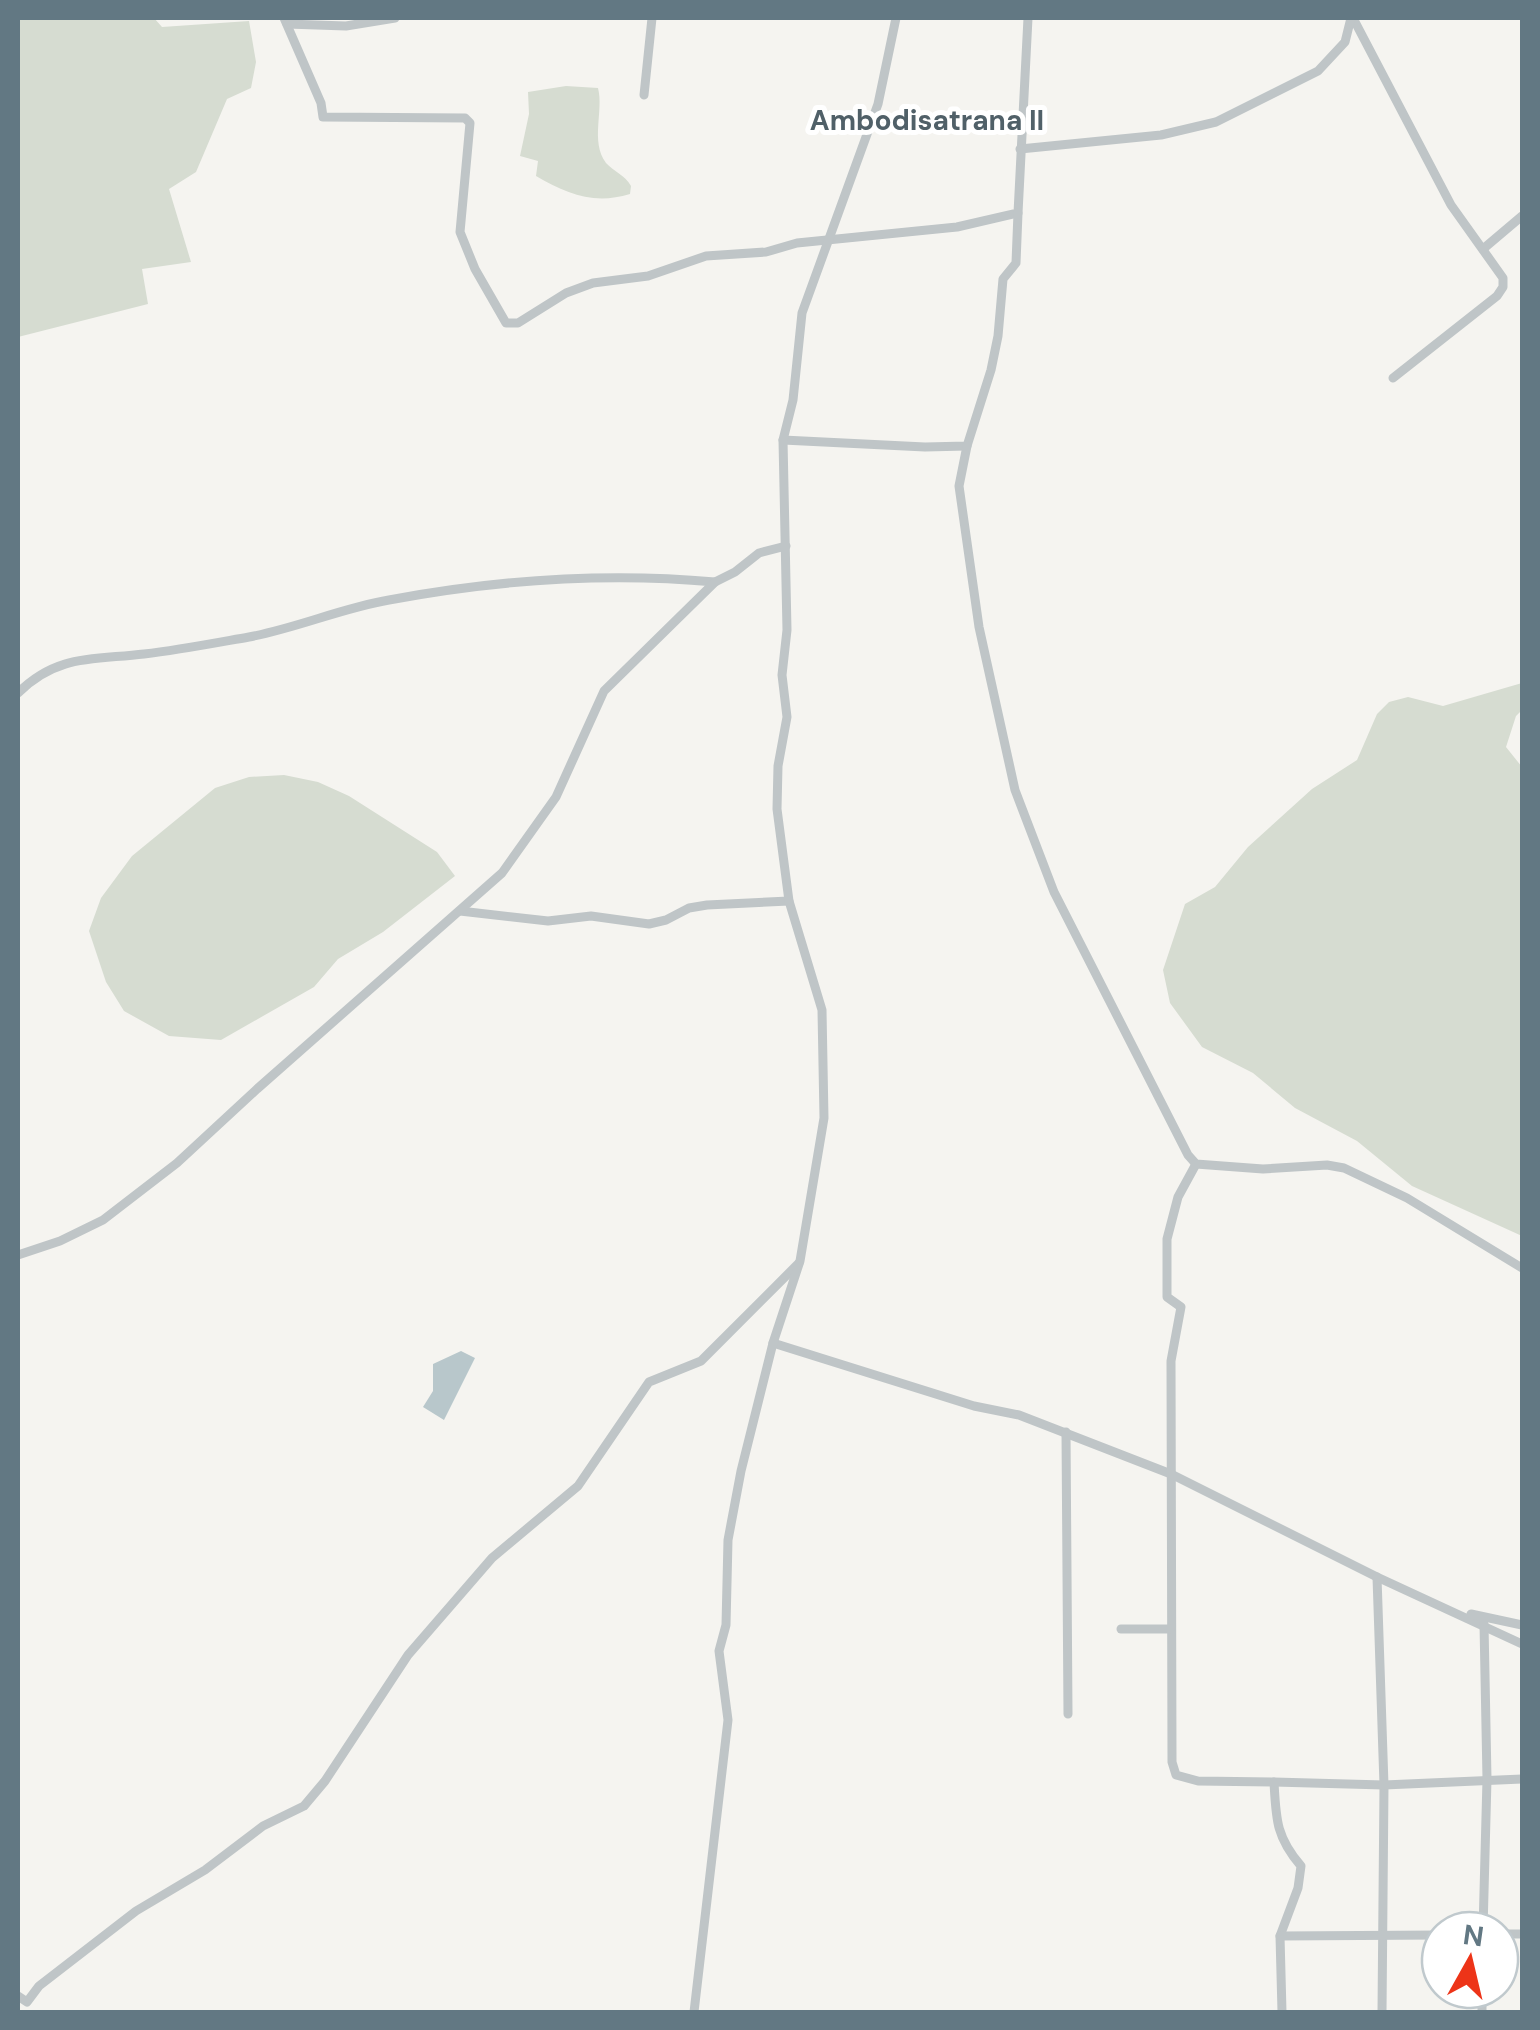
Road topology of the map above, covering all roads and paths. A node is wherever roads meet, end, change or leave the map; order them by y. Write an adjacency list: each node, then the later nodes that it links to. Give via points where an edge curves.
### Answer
1 (396, 18): 6 (street, via 346,26)
2 (652, 18): 7 (street)
3 (896, 18): 11 (street, via 878,104)
4 (1028, 18): 8 (street)
5 (1352, 18): 8 (street, via 1345,42 1318,71 1216,122 1161,135); 12 (street, via 1451,205)
6 (285, 21): 11 (street, via 323,117 470,123 460,232 506,323 592,284 648,276 706,256)
7 (644, 95)
8 (1020, 149): 9 (street)
9 (1018, 213): 11 (street, via 957,228); 15 (street, via 1016,263 1003,279 991,370)
10 (1522, 216): 12 (street)
11 (830, 242): 14 (street, via 802,313)
12 (1483, 249): 13 (street, via 1503,278 1497,296)
13 (1394, 378)
14 (783, 440): 15 (street); 16 (street)
15 (966, 446): 21 (street, via 959,486 1015,790 1054,892)
16 (786, 546): 17 (street, via 759,553); 19 (street, via 787,717 777,810)
17 (715, 582): 18 (street, via 640,575 512,582 386,600 254,636 67,662 32,678); 20 (street, via 604,691 556,797 502,874)
18 (18, 693)
19 (789, 901): 20 (street, via 706,905 649,924); 23 (street, via 822,1010 824,1118)
20 (460, 911): 22 (street, via 177,1163 103,1220)
21 (1196, 1164): 24 (street, via 1344,1168); 27 (street, via 1167,1238 1167,1297 1181,1308 1171,1360)
22 (18, 1256)
23 (800, 1261): 25 (street); 44 (street, via 702,1361 649,1382 578,1486 492,1558 408,1655 304,1806 136,1911 38,1986 27,2002)
24 (1522, 1268)
25 (773, 1343): 26 (street); 45 (street, via 728,1540 719,1651 728,1720)
26 (1066, 1432): 27 (street); 35 (street)
27 (1171, 1474): 28 (street); 33 (street)
28 (1377, 1577): 29 (street); 39 (street)
29 (1453, 1610): 30 (street); 31 (street)
30 (1484, 1624): 34 (street); 36 (street)
31 (1522, 1625)
32 (1120, 1629): 33 (street)
33 (1170, 1629): 38 (street, via 1176,1775)
34 (1522, 1644)
35 (1068, 1714)
36 (1487, 1779): 37 (street); 39 (street); 40 (street)
37 (1522, 1779)
38 (1274, 1782): 39 (street); 42 (street, via 1278,1830 1301,1866)
39 (1384, 1785): 43 (street)
40 (1484, 1910)
41 (1420, 1935): 43 (street)
42 (1280, 1936): 43 (street); 46 (street)
43 (1381, 1936): 47 (street)
44 (18, 1996)
45 (694, 2012)
46 (1282, 2012)
47 (1382, 2012)

